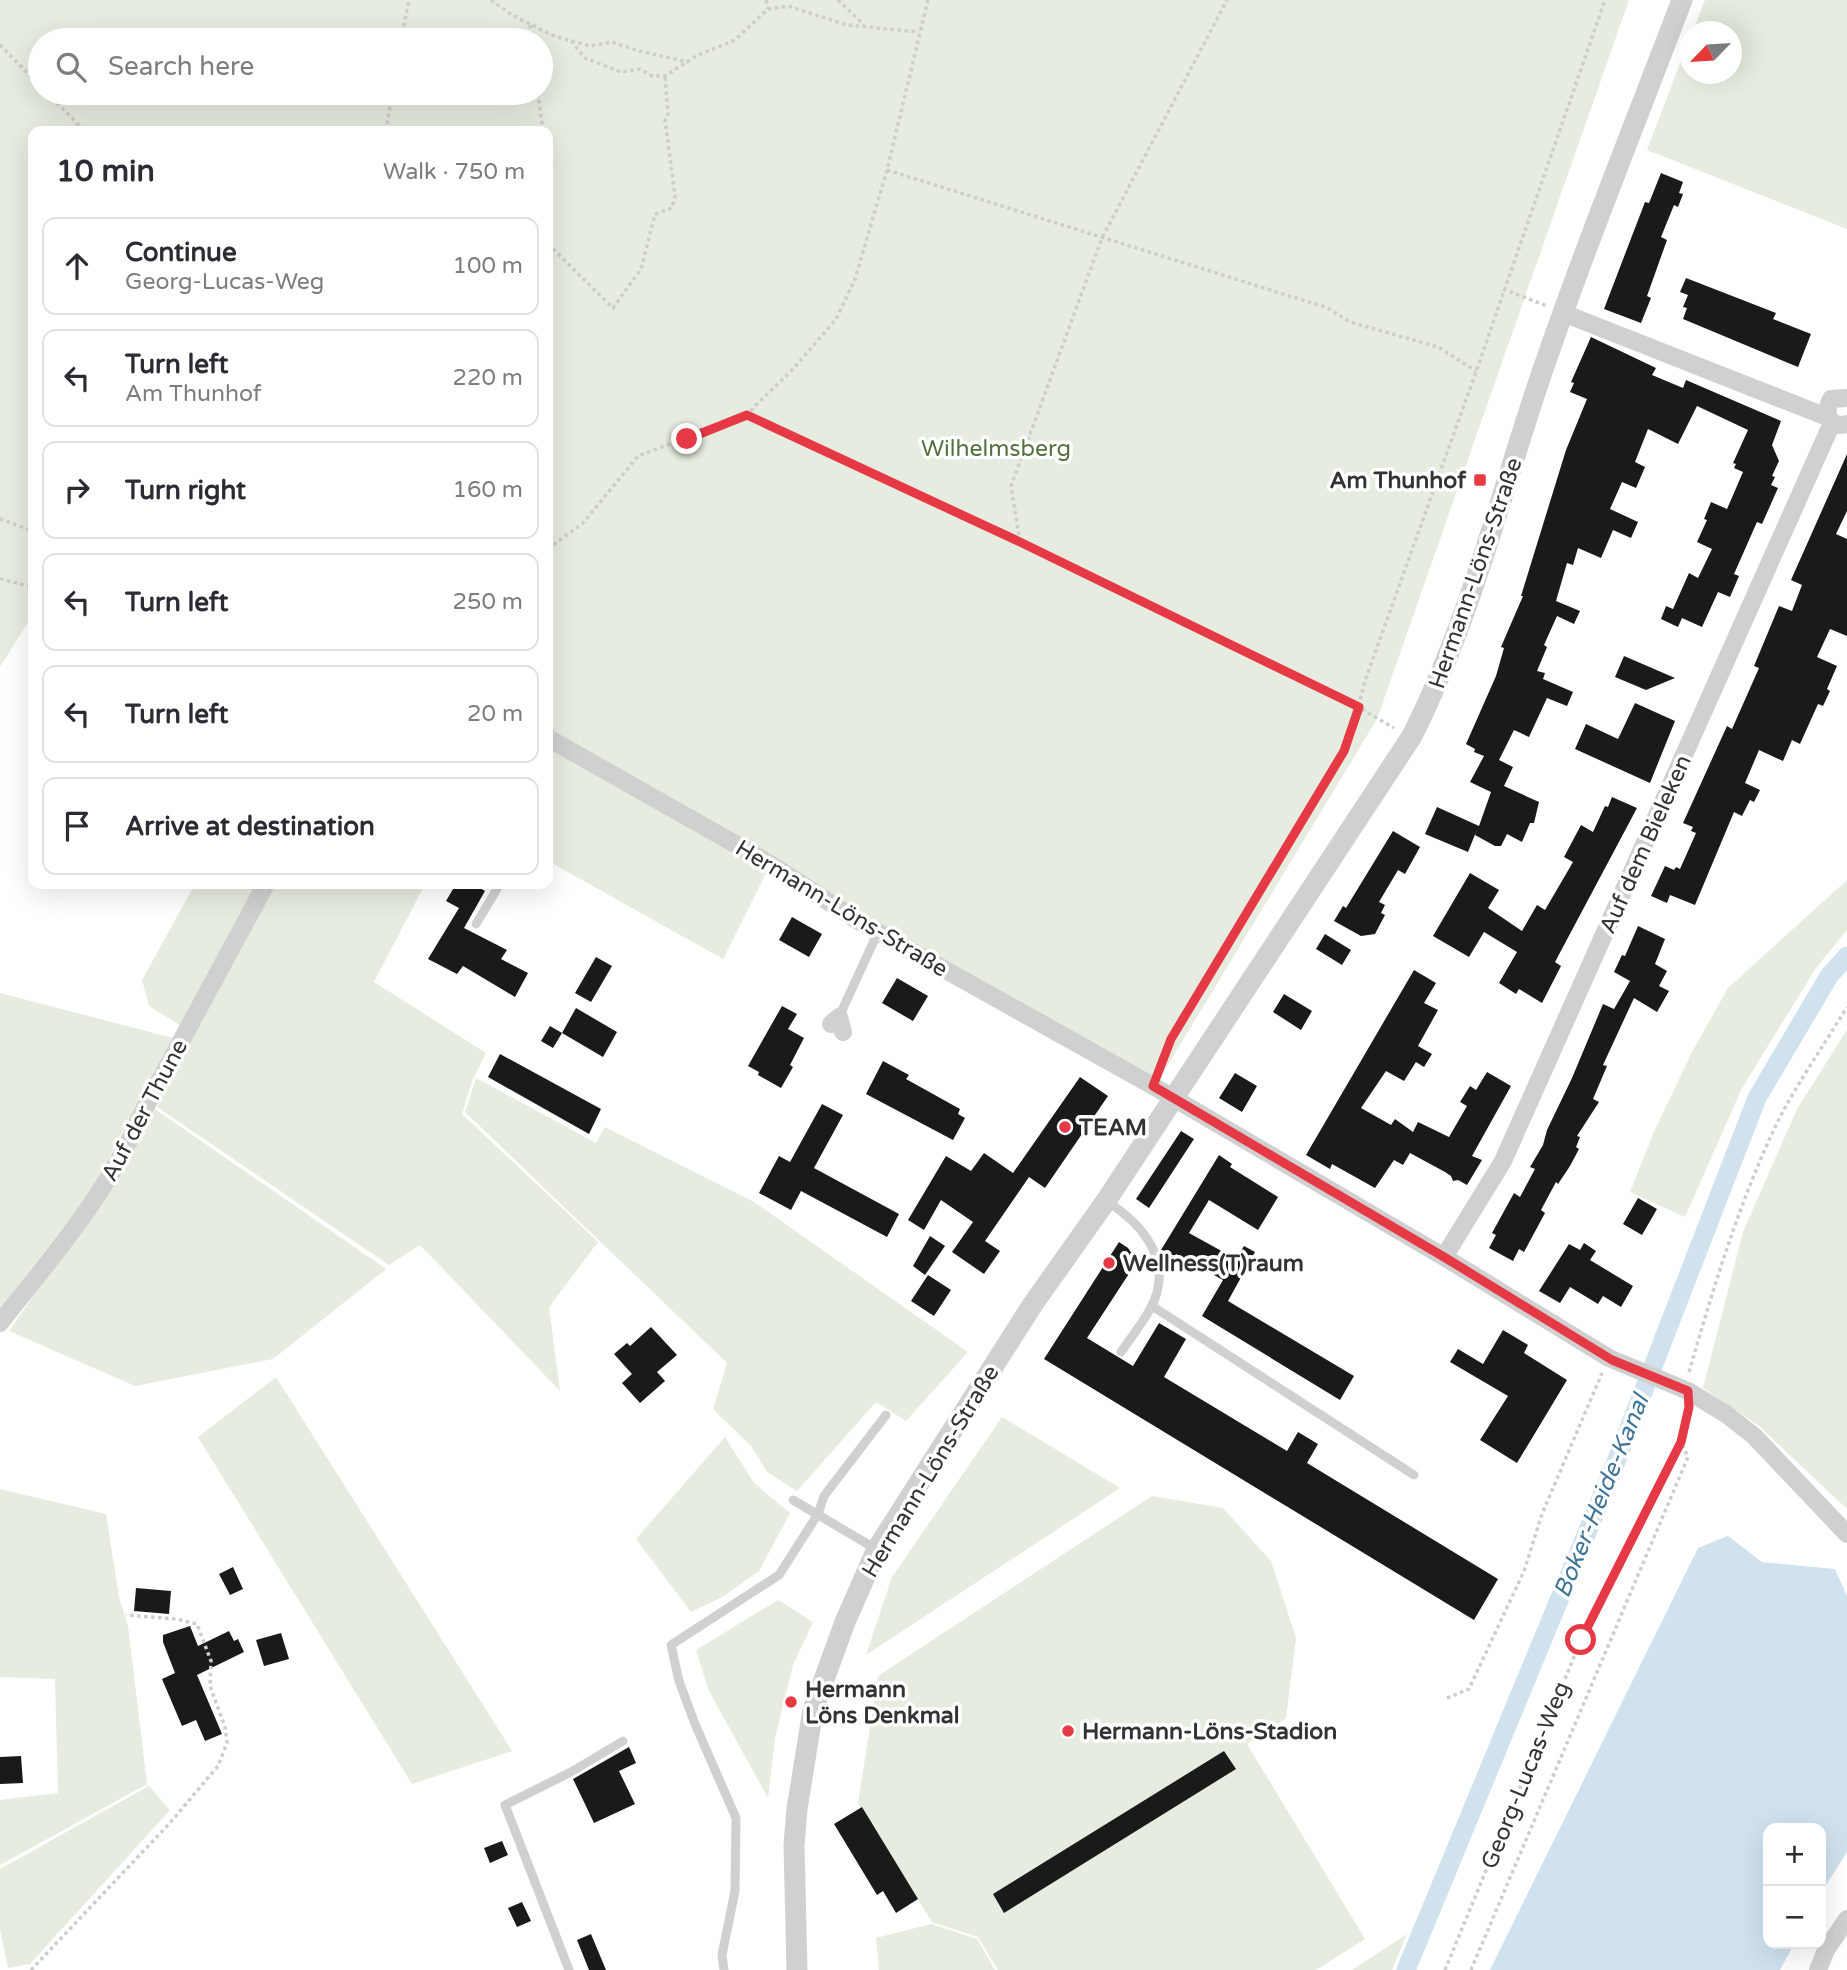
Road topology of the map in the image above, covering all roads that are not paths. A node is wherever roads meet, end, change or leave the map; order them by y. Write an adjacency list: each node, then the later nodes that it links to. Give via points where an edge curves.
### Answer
1 (1682, 0): 2 (street, Hermann-Löns-Straße)
2 (1563, 313): 4 (street); 11 (street, Hermann-Löns-Straße, via 1465,612 1433,695 1366,809)
3 (1847, 398): 4 (street, Auf dem Bieleken, via 1831,399 1826,410)
4 (1835, 421): 13 (street, Auf dem Bieleken, via 1503,1161)
5 (553, 741): 9 (street, Hermann-Löns-Straße, via 772,865)
6 (264, 889): 15 (street, Auf der Thune, via 104,1187)
7 (496, 889): 8 (lane)
8 (476, 924)
9 (878, 932): 10 (lane); 11 (street, Hermann-Löns-Straße)
10 (838, 1024)
11 (1173, 1098): 12 (street, Hermann-Löns-Straße); 13 (street)
12 (1106, 1201): 14 (lane, via 1146,1234 1156,1255 1160,1275); 22 (street, Hermann-Löns-Straße, via 1033,1304)
13 (1444, 1257): 21 (street, via 1612,1360 1681,1388 1726,1414 1754,1436)
14 (1152, 1306): 16 (lane); 18 (lane)
15 (0, 1323)
16 (1121, 1352)
17 (886, 1415): 20 (lane, via 824,1496)
18 (1414, 1475)
19 (793, 1500): 20 (lane)
20 (818, 1514): 22 (lane); 26 (lane, via 779,1575 671,1645 695,1724 736,1818 735,1891 722,1955)
21 (1847, 1534)
22 (877, 1549): 27 (street, Hermann-Löns-Straße, via 813,1710 794,1845)
23 (623, 1741): 25 (lane, via 505,1805)
24 (1847, 1919): 28 (street)
25 (569, 1970)
26 (724, 1970)
27 (797, 1970)
28 (1818, 1970)

